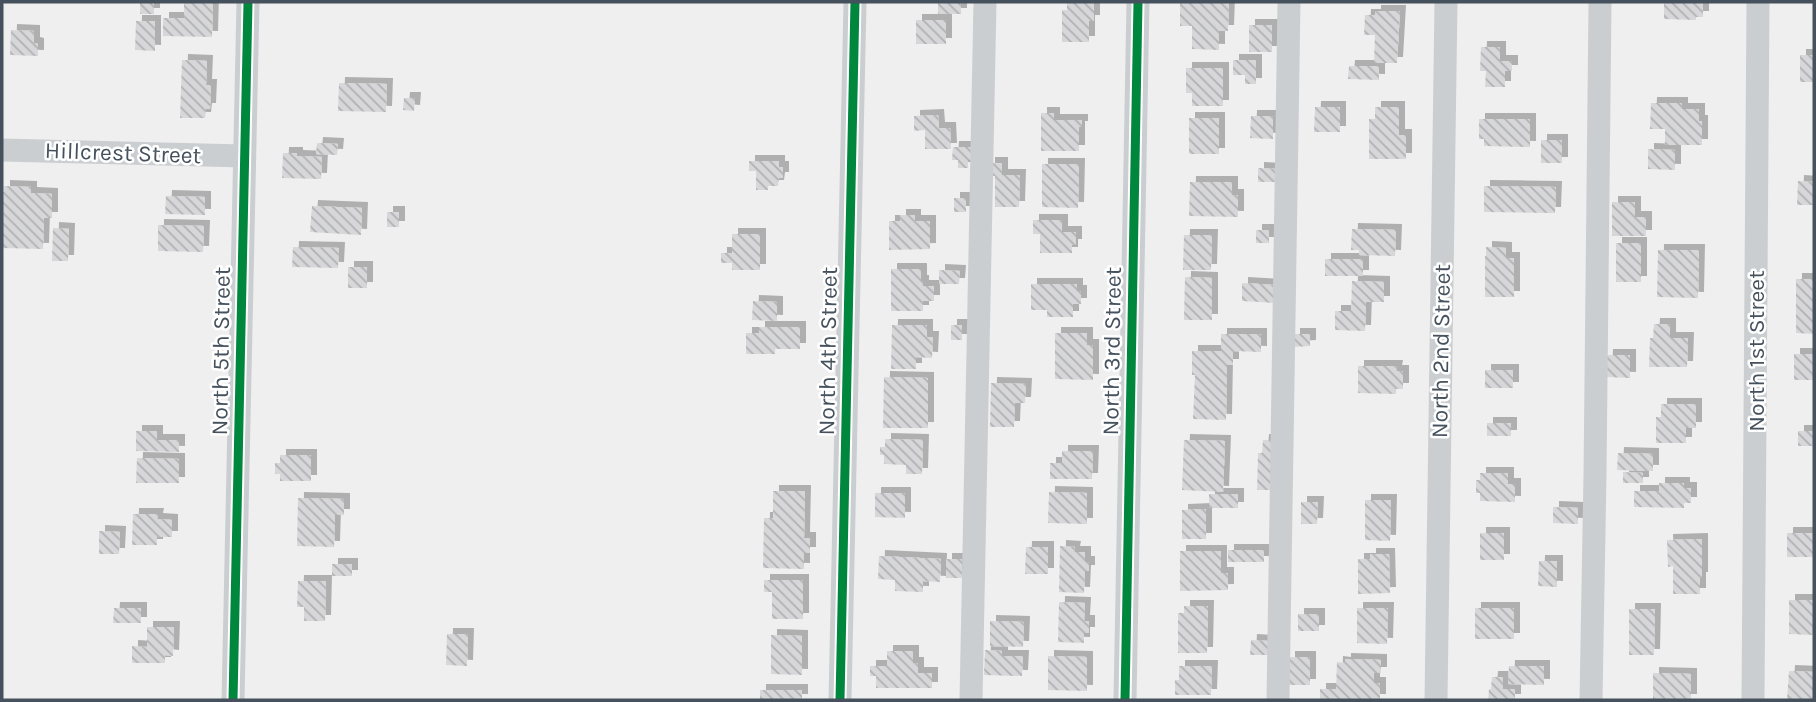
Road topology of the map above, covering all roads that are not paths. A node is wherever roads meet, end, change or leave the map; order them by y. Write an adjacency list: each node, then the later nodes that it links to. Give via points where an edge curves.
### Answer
1 (248, 2): 10 (street, North 5th Street)
2 (855, 2): 12 (street, North 4th Street)
3 (985, 2): 13 (street)
4 (1138, 2): 14 (street, North 3rd Street)
5 (1289, 2): 15 (street)
6 (1446, 2): 16 (street, North 2nd Street)
7 (1600, 2): 17 (street)
8 (1758, 2): 18 (street, North 1st Street)
9 (2, 150): 10 (street, Hillcrest Street)
10 (244, 156): 11 (street, North 5th Street)
11 (233, 700)
12 (840, 700)
13 (971, 700)
14 (1125, 700)
15 (1278, 700)
16 (1436, 700)
17 (1591, 700)
18 (1752, 700)

